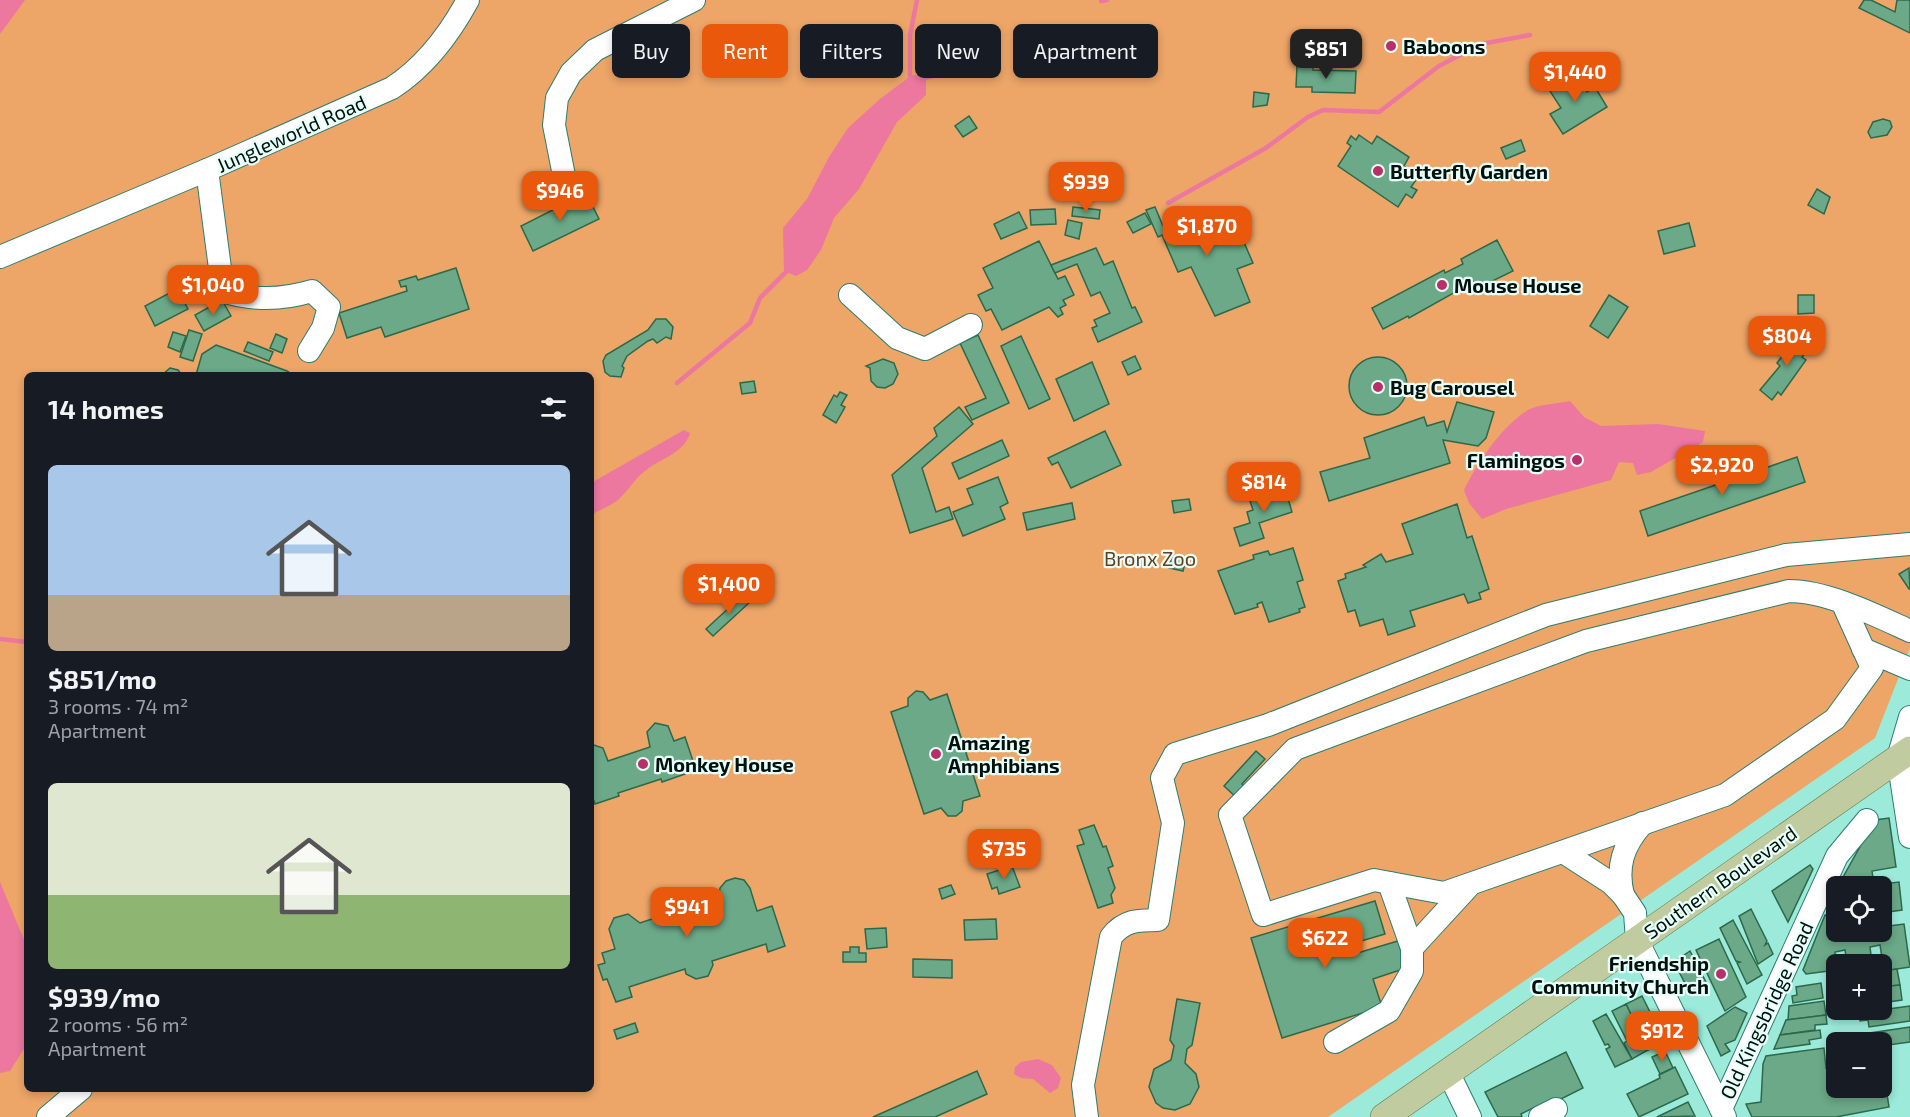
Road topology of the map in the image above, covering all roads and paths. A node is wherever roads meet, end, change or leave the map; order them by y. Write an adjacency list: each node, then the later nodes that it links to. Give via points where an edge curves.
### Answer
1 (468, 0): 3 (street, Jungleworld Road, via 442,43 407,78 352,107)
2 (694, 0): 4 (street, via 595,50 571,73 557,98 554,125)
3 (207, 170): 5 (street, Jungleworld Road, via 80,222 59,216 34,228 28,246); 8 (street, via 223,291 272,298 312,291 329,307 323,328)
4 (566, 186)
5 (0, 257)
6 (850, 295): 7 (street, via 897,338 925,349)
7 (971, 325)
8 (309, 351)
9 (1910, 544): 30 (street, via 1786,555 1546,615 1268,725 1175,754 1162,778 1173,823 1158,920 1134,920 1119,926 1111,937 1083,1085)
10 (1843, 604): 11 (street); 12 (street); 20 (street, via 1802,591 1789,591 1586,641 1294,748 1230,815 1263,915 1374,880)
11 (1910, 631)
12 (1868, 658): 13 (street); 17 (street, via 1835,719 1725,795)
13 (1910, 669)
14 (1910, 717): 15 (street)
15 (1904, 754): 18 (street); 23 (main road, Southern Boulevard)
16 (1867, 820): 28 (street, Old Kingsbridge Road, via 1837,856)
17 (1642, 824): 19 (street); 22 (street, via 1629,838 1621,860 1619,879)
18 (1910, 837)
19 (1563, 852): 21 (street); 22 (street)
20 (1389, 883): 21 (street, via 1444,893); 24 (street)
21 (1472, 883): 24 (street)
22 (1623, 895): 23 (street, via 1635,913)
23 (1637, 940): 26 (main road, Southern Boulevard); 28 (street)
24 (1412, 948): 25 (street, via 1412,971 1389,1011)
25 (1335, 1042)
26 (1448, 1072): 31 (main road, Southern Boulevard); 32 (street)
27 (77, 1092): 29 (street)
28 (1723, 1113)
29 (48, 1117)
30 (1087, 1117)
31 (1383, 1117)
32 (1470, 1117)

